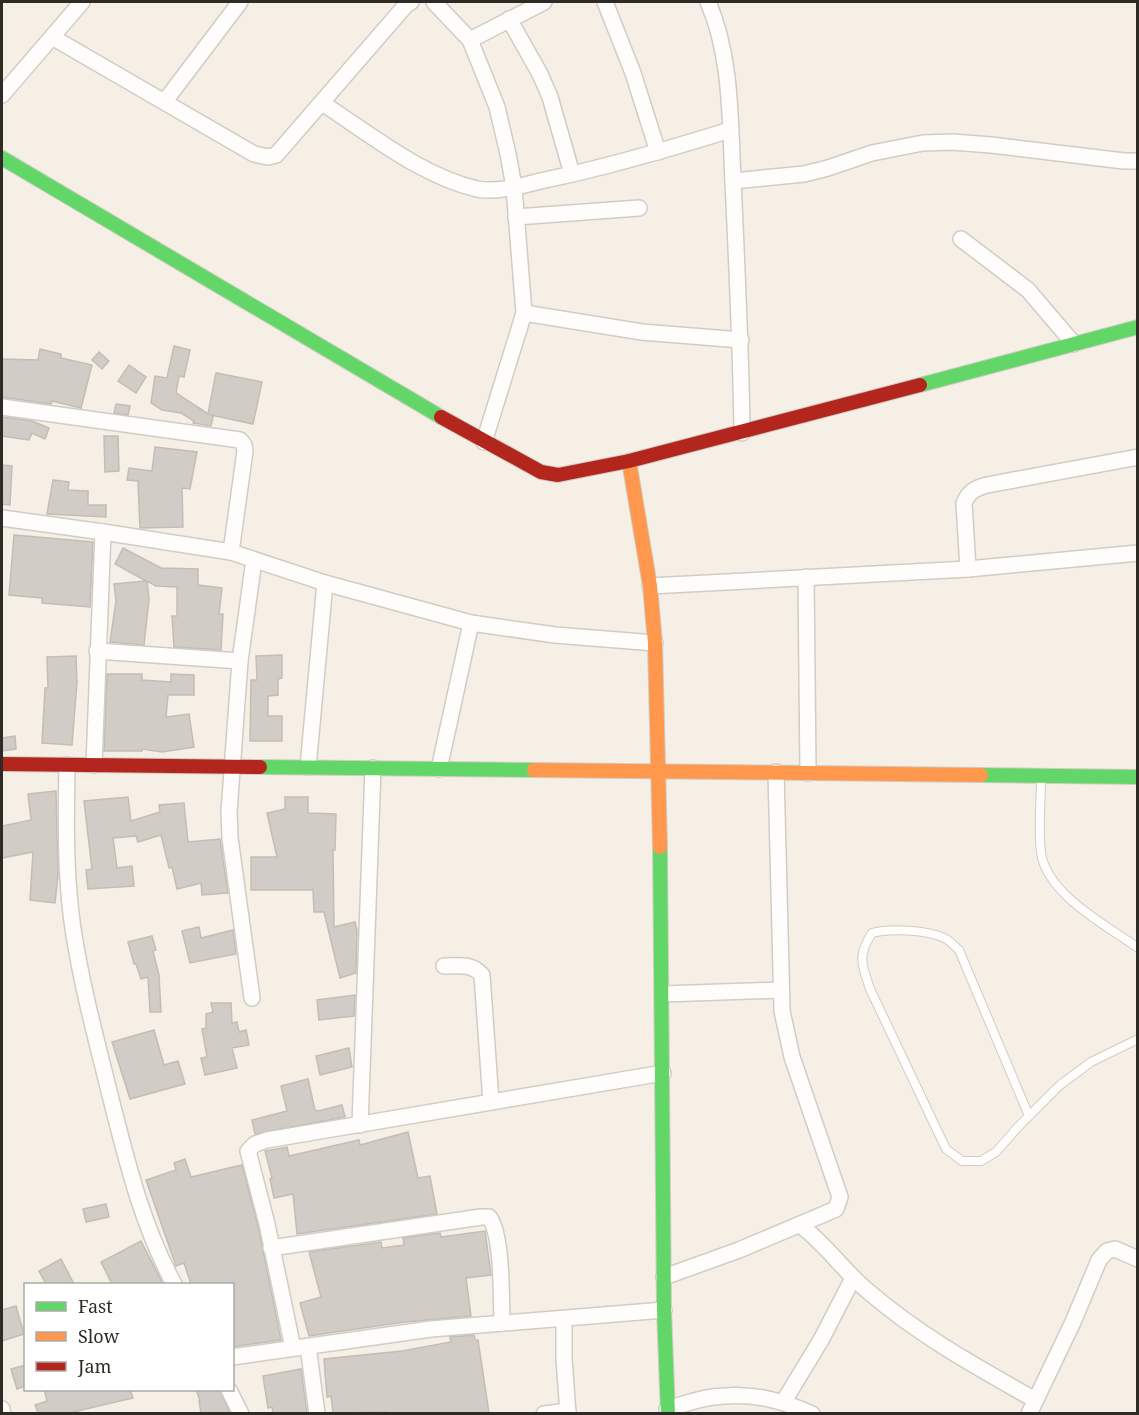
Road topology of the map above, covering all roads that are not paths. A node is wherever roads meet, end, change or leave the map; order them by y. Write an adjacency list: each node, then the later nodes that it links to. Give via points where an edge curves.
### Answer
1 (82, 2): 9 (street)
2 (240, 2): 12 (street)
3 (411, 2): 13 (street)
4 (434, 2): 10 (street)
5 (543, 2): 8 (street)
6 (605, 2): 15 (street)
7 (708, 2): 14 (street, via 724,55)
8 (509, 19): 10 (street); 18 (street, via 550,97)
9 (52, 37): 11 (street); 12 (street)
10 (470, 40): 20 (street, via 497,107)
11 (2, 95)
12 (165, 101): 13 (street, via 254,154 268,157 276,155)
13 (322, 103): 20 (street, via 422,168 476,188)
14 (730, 130): 15 (street); 19 (street)
15 (658, 152): 18 (street)
16 (2, 158): 30 (street)
17 (1137, 161): 19 (street, via 992,145 923,143 872,153 804,174)
18 (572, 174): 20 (street)
19 (733, 181): 26 (street)
20 (514, 187): 22 (street)
21 (639, 208): 22 (street)
22 (516, 216): 24 (street)
23 (961, 238): 27 (street, via 1029,290)
24 (524, 313): 26 (street, via 642,333); 30 (street)
25 (1137, 327): 27 (street)
26 (741, 340): 29 (street)
27 (1074, 344): 29 (street)
28 (2, 407): 35 (street, via 240,440 246,451)
29 (742, 433): 32 (street)
30 (484, 442): 32 (street, via 541,472 558,475)
31 (1137, 457): 38 (street, via 975,489 964,503)
32 (629, 461): 41 (street)
33 (2, 518): 34 (street)
34 (103, 532): 35 (street); 44 (street)
35 (231, 552): 37 (street)
36 (1137, 553): 38 (street)
37 (254, 560): 40 (street); 45 (street)
38 (968, 569): 39 (street)
39 (806, 577): 41 (street); 55 (street)
40 (325, 583): 42 (street); 50 (street)
41 (650, 586): 43 (street)
42 (471, 624): 43 (street); 52 (street)
43 (655, 643): 53 (street)
44 (97, 651): 45 (street); 48 (street)
45 (240, 661): 49 (street)
46 (2, 764): 47 (street)
47 (67, 765): 48 (street); 73 (street, via 66,837 73,928 92,1024 131,1178 156,1248)
48 (94, 765): 49 (street)
49 (233, 767): 50 (street); 62 (street, via 230,837)
50 (308, 767): 51 (street)
51 (373, 768): 52 (street); 67 (street)
52 (439, 769): 53 (street)
53 (659, 771): 54 (street); 61 (street)
54 (776, 772): 55 (street); 60 (street)
55 (807, 772): 56 (street)
56 (1041, 776): 57 (street); 58 (lane, via 1041,853 1051,878 1073,902)
57 (1137, 777)
58 (1137, 948)
59 (444, 966): 65 (street, via 475,968 482,975)
60 (781, 990): 61 (street); 68 (street, via 792,1057 840,1197 836,1209)
61 (663, 994): 64 (street)
62 (252, 998)
63 (1137, 1039): 66 (lane, via 1091,1062 1060,1085)
64 (663, 1073): 65 (street); 71 (street)
65 (491, 1102): 67 (street)
66 (1029, 1116): 66 (lane, via 996,1152 981,1161 962,1161 946,1149 870,989 861,961 863,946 872,933 920,932 945,938 959,951)
67 (360, 1125): 69 (street, via 267,1140 248,1151)
68 (800, 1225): 71 (street); 72 (street)
69 (272, 1248): 76 (street, via 489,1218 498,1246); 77 (street)
70 (1137, 1259): 81 (street, via 1114,1249 1099,1260)
71 (664, 1277): 74 (street)
72 (853, 1278): 80 (street); 81 (street, via 915,1329)
73 (174, 1283)
74 (664, 1310): 75 (street); 82 (street)
75 (564, 1318): 76 (street); 83 (street)
76 (502, 1323): 77 (street)
77 (301, 1347): 78 (street); 85 (street)
78 (234, 1357)
79 (230, 1391): 84 (street)
80 (784, 1401): 82 (street, via 745,1395 711,1397); 87 (street)
81 (1032, 1407)
82 (668, 1411)
83 (568, 1412): 86 (street)
84 (241, 1413)
85 (317, 1413)
86 (544, 1413)
87 (812, 1413)

